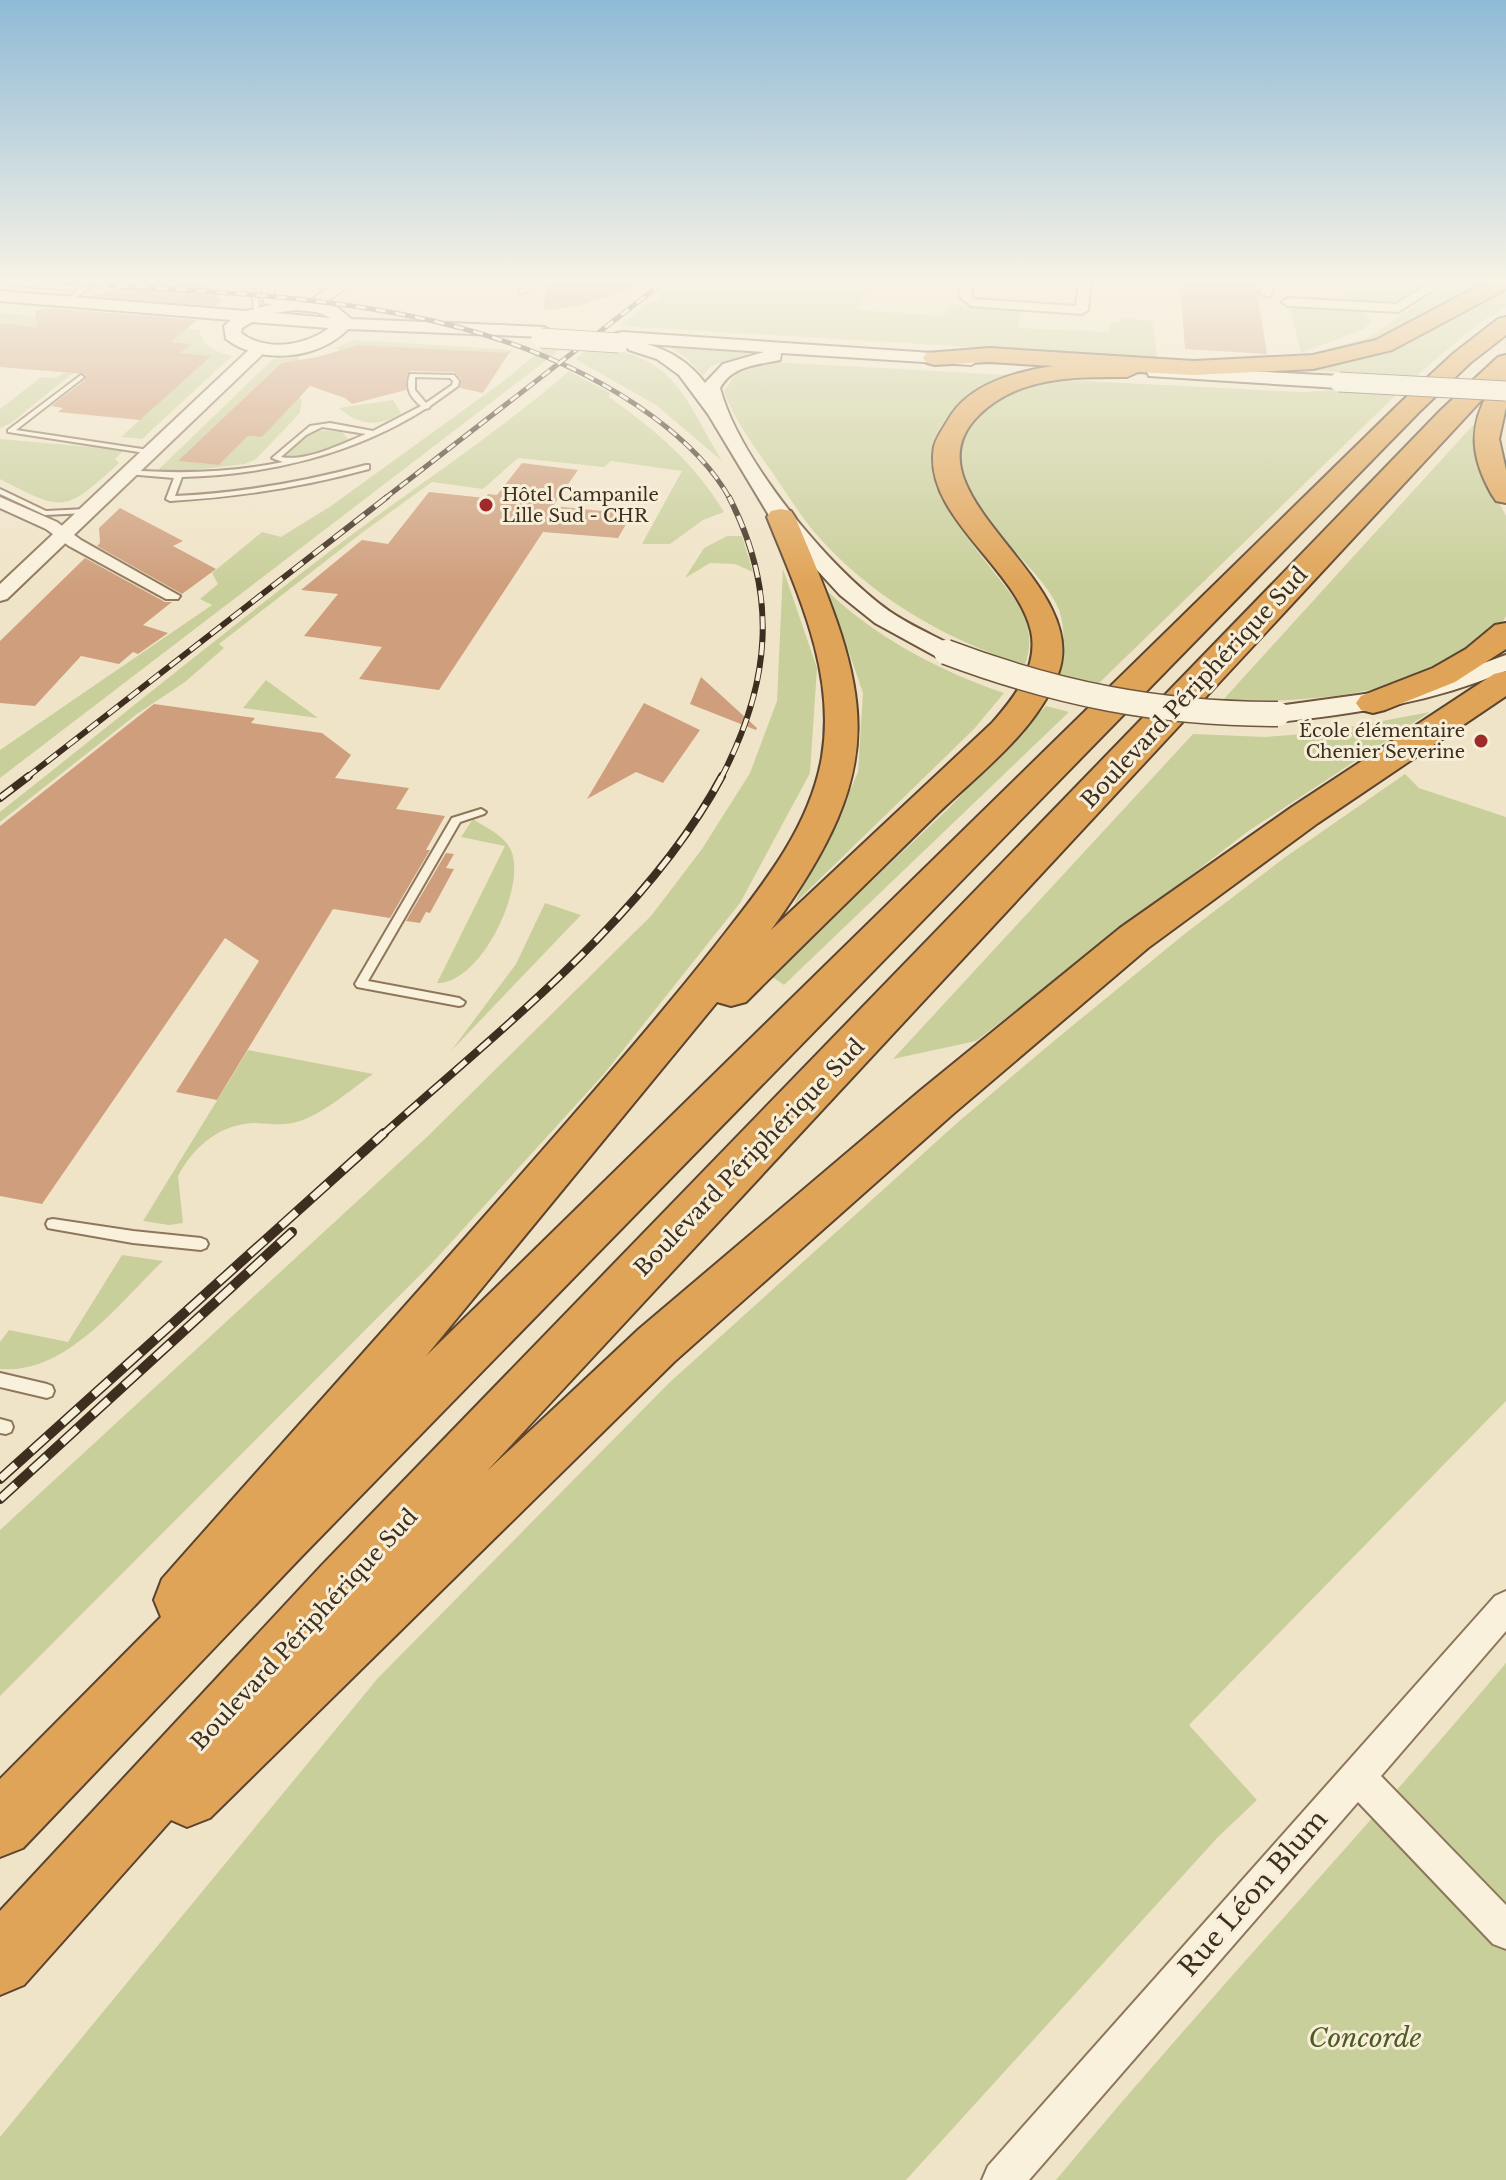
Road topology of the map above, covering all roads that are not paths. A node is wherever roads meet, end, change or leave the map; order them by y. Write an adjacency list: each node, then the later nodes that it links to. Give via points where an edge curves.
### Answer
1 (73, 383): 15 (lane)
2 (223, 383): 18 (street)
3 (409, 383): 13 (lane, via 414,398)
4 (456, 383): 13 (lane)
5 (693, 383): 14 (main road)
6 (713, 383): 14 (main road)
7 (1014, 383): 39 (highway, via 982,397 965,414 950,436 947,463 966,511 1036,601 1047,632 1045,667 1025,706 736,985)
8 (1353, 383): 12 (main road, bridge)
9 (1436, 383): 45 (highway, via 282,1536)
10 (1484, 383): 47 (highway, Boulevard Périphérique Sud, via 342,1585)
11 (1506, 383): 24 (highway, via 1490,410 1485,442)
12 (1506, 391)
13 (427, 407): 17 (lane)
14 (717, 412): 27 (main road)
15 (10, 431): 16 (lane); 18 (lane)
16 (0, 432)
17 (376, 434): 19 (lane); 19 (lane, via 311,425 276,458)
18 (149, 452): 21 (street)
19 (293, 461): 22 (lane, via 229,473)
20 (366, 467): 22 (lane, via 314,483 237,496 170,499)
21 (127, 472): 22 (lane); 26 (street)
22 (179, 475)
23 (0, 491): 26 (lane, via 51,514)
24 (1506, 495)
25 (0, 502): 28 (street)
26 (86, 511): 28 (street)
27 (781, 517): 34 (main road, bridge, via 848,590 883,618 946,652 1024,681 1095,700 1186,713 1278,714); 39 (highway, via 830,642 842,693 839,761 823,810 774,899 705,989)
28 (66, 531): 29 (street); 30 (street, via 75,543)
29 (0, 595)
30 (172, 596)
31 (1506, 632): 34 (highway, via 1460,666)
32 (1506, 662): 34 (main road, via 1431,690)
33 (1506, 681): 48 (highway, via 1305,815 1134,938 937,1102 657,1345)
34 (1373, 703)
35 (481, 812): 36 (lane, via 456,820 361,984)
36 (459, 1002)
37 (53, 1224): 38 (lane)
38 (201, 1244)
39 (439, 1307): 44 (highway)
40 (0, 1380): 41 (lane)
41 (47, 1391)
42 (1506, 1607): 43 (street, Rue Léon Blum)
43 (1357, 1776): 46 (street); 49 (street, Rue Léon Blum)
44 (0, 1813)
45 (0, 1825)
46 (1506, 1931)
47 (0, 1961)
48 (0, 1974)
49 (1002, 2180)

